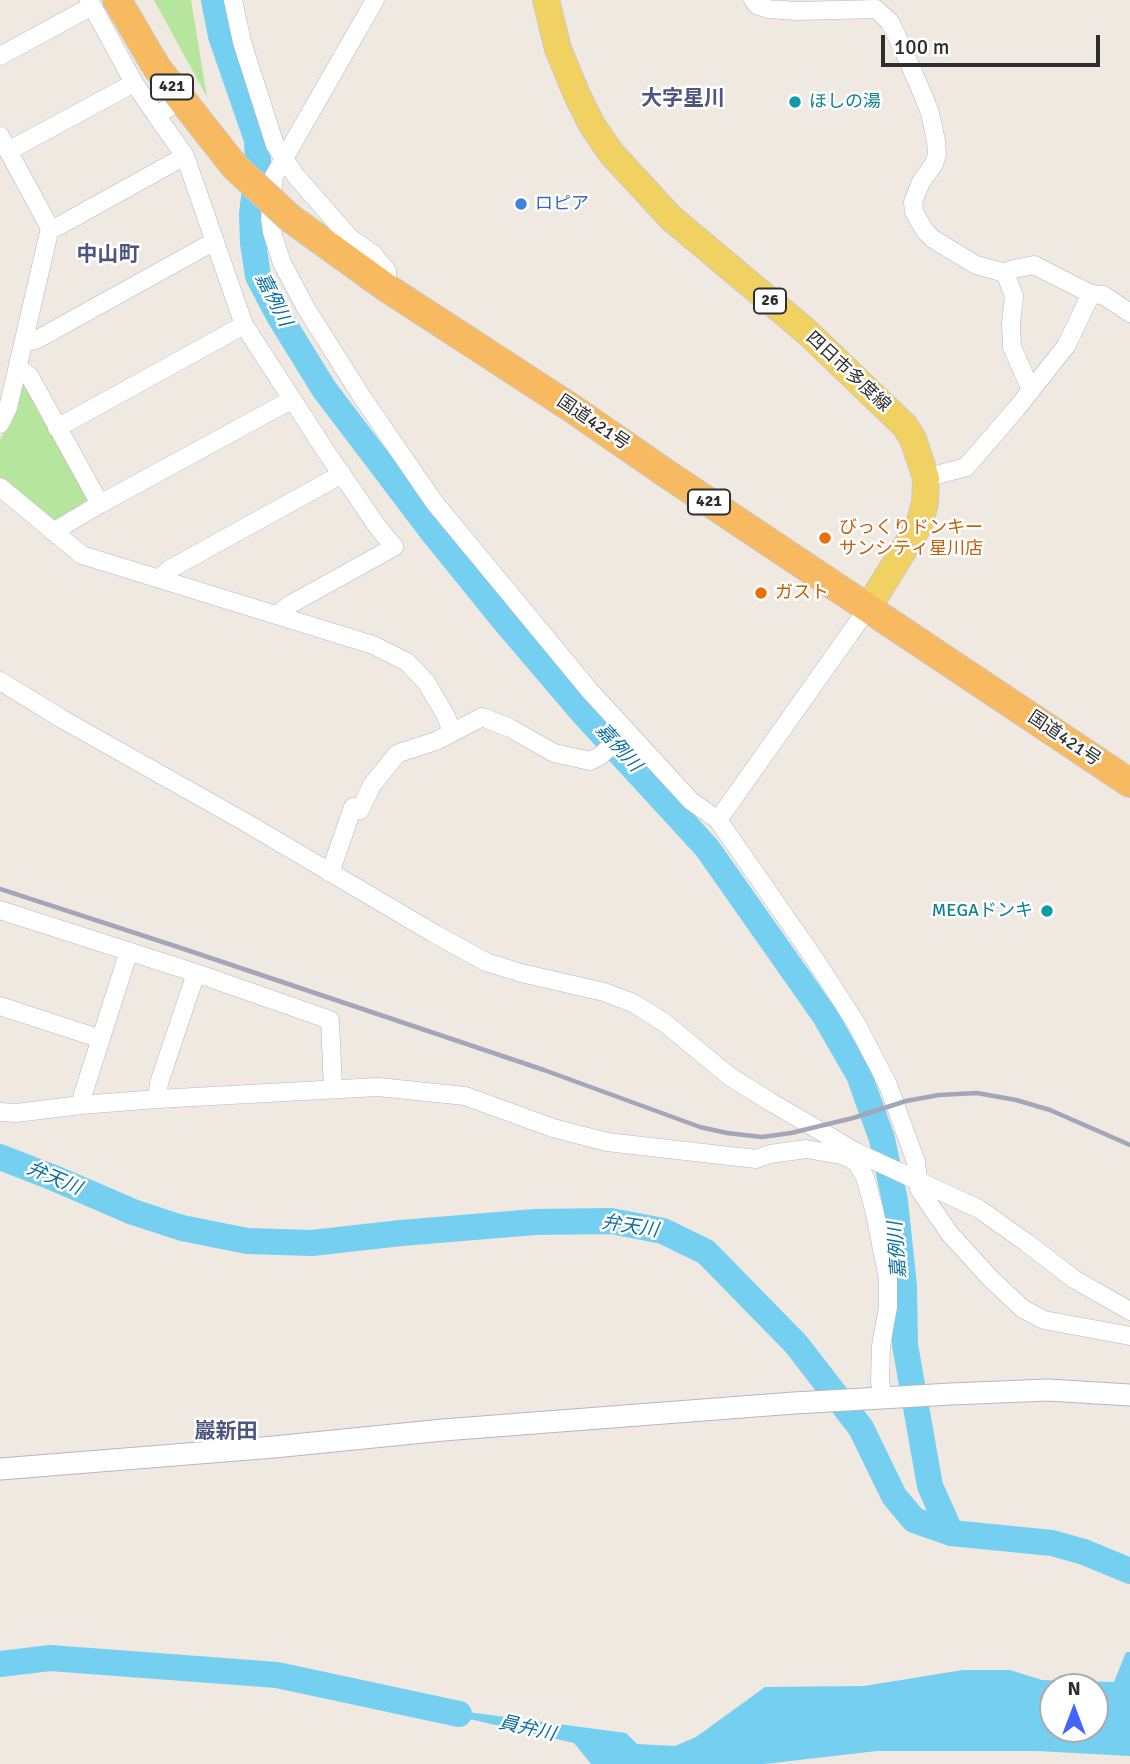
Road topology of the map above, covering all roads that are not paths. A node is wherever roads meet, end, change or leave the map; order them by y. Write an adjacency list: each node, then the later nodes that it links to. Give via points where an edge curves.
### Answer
1 (233, 0): 13 (street, via 242,42)
2 (375, 0): 13 (street)
3 (546, 0): 28 (main road, 四日市多度線 / 26, via 558,49 577,95 611,153 671,218 807,332 905,426)
4 (753, 0): 6 (street, via 768,9 797,11)
5 (99, 2): 7 (street); 8 (street); 9 (highway, 国道421号 / 421)
6 (870, 5): 16 (street, via 890,22 933,124 937,154 921,182 914,212 933,239 976,265)
7 (0, 56)
8 (134, 83): 10 (street); 11 (street)
9 (182, 100): 10 (street); 17 (highway, 国道421号 / 421, bridge, via 235,167 290,218)
10 (156, 115): 12 (street)
11 (4, 144): 14 (street)
12 (185, 156): 14 (street); 15 (street)
13 (283, 159): 17 (street, via 350,238 387,271); 37 (street, via 274,176 272,232 282,263 332,352 434,502)
14 (50, 228): 21 (street)
15 (215, 241): 20 (street); 21 (street, via 38,340)
16 (1005, 273): 18 (street, via 1034,265); 23 (street, via 1014,296 1012,347)
17 (387, 288): 33 (highway, 国道421号 / 421)
18 (1091, 294): 19 (street, via 1103,295); 23 (street, via 1066,346)
19 (1130, 313)
20 (244, 325): 24 (street); 26 (street)
21 (23, 342): 22 (street)
22 (18, 367): 25 (street); 26 (street, via 30,377)
23 (1031, 390): 28 (street, via 966,467)
24 (291, 400): 27 (street); 30 (street)
25 (0, 424)
26 (57, 428): 30 (street)
27 (342, 474): 32 (street); 34 (street, via 394,547)
28 (926, 478): 33 (main road, 四日市多度線 / 26, via 919,525)
29 (0, 488): 31 (street)
30 (100, 504): 31 (street)
31 (53, 532): 32 (street, via 82,555)
32 (159, 579): 34 (street)
33 (868, 608): 38 (highway, 国道421号 / 421); 39 (street)
34 (278, 614): 36 (street, via 373,645 407,662 426,682)
35 (0, 681): 40 (street)
36 (452, 732): 37 (street, via 482,717 554,753 590,761); 40 (street, via 402,752 390,762 360,810 353,807)
37 (625, 734): 39 (street, via 691,801)
38 (1130, 783)
39 (718, 820): 51 (street, via 856,1024 888,1084 916,1162)
40 (330, 873): 50 (street, via 486,962 633,1003 729,1076)
41 (0, 910): 42 (street)
42 (129, 951): 43 (street); 45 (street)
43 (196, 973): 46 (street, via 330,1020); 47 (street)
44 (0, 1006): 45 (street)
45 (101, 1039): 48 (street)
46 (333, 1089): 47 (street); 50 (street, via 378,1087 465,1096 607,1142 756,1159 806,1149)
47 (157, 1099): 48 (street)
48 (81, 1105): 49 (street)
49 (0, 1112)
50 (853, 1155): 51 (street); 55 (street, via 870,1191 888,1279 881,1346)
51 (914, 1179): 52 (street, via 979,1209 1074,1279); 53 (street, via 950,1234 1023,1308 1044,1320)
52 (1130, 1311)
53 (1130, 1336)
54 (1130, 1395): 55 (street, via 1048,1390)
55 (882, 1398): 56 (street)
56 (0, 1469)

